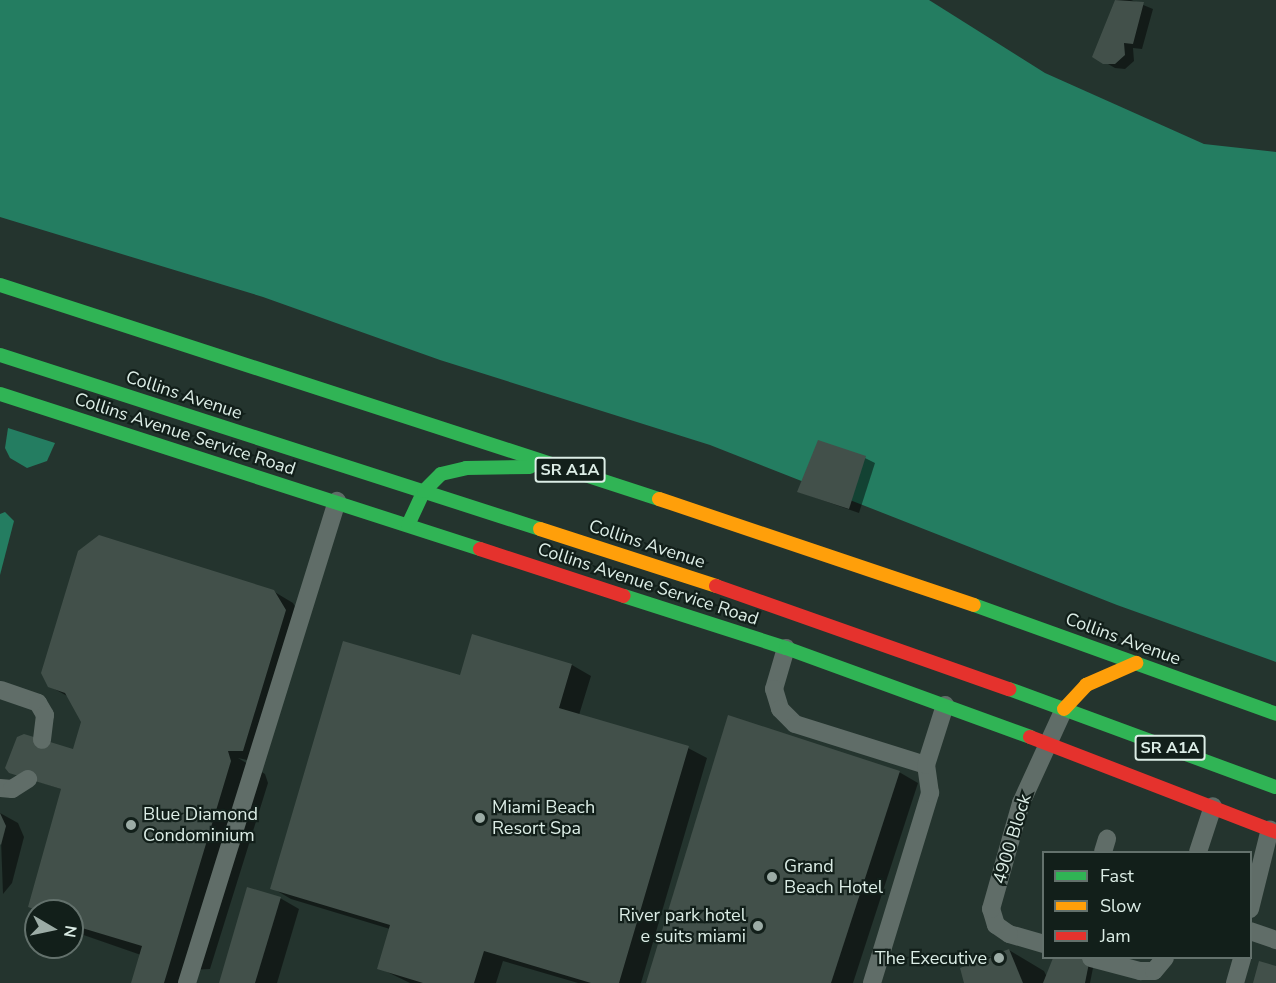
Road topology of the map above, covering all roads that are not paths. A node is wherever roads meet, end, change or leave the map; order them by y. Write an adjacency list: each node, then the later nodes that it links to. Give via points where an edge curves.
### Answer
1 (0, 285): 4 (main road, Collins Avenue / SR A1A)
2 (0, 356): 5 (main road, Collins Avenue / SR A1A)
3 (0, 394): 6 (main road, Collins Avenue Service Road)
4 (559, 467): 5 (main road, via 453,469 441,474); 9 (main road, Collins Avenue / SR A1A, via 863,566)
5 (424, 491): 7 (main road); 12 (main road, Collins Avenue / SR A1A, via 830,623)
6 (337, 501): 7 (main road, Collins Avenue Service Road); 30 (lane)
7 (408, 525): 8 (main road, Collins Avenue Service Road)
8 (786, 648): 11 (main road, Collins Avenue Service Road); 16 (lane, via 774,688 780,709 795,724)
9 (1136, 663): 12 (main road, via 1086,685); 13 (main road, Collins Avenue / SR A1A)
10 (1, 690): 14 (lane, via 38,703 45,716)
11 (945, 705): 15 (main road, Collins Avenue Service Road); 16 (lane)
12 (1064, 709): 15 (lane, 4900 Block); 18 (main road, Collins Avenue / SR A1A)
13 (1276, 714)
14 (42, 740)
15 (1047, 742): 20 (main road, Collins Avenue Service Road); 26 (lane, 4900 Block, via 1022,803 991,909 996,925 1009,934)
16 (926, 765): 31 (lane, via 930,793)
17 (28, 779): 19 (lane, via 12,789)
18 (1276, 787)
19 (0, 788)
20 (1213, 806): 21 (main road, Collins Avenue Service Road); 22 (lane)
21 (1273, 831): 23 (lane)
22 (1198, 851)
23 (1252, 905)
24 (1252, 931): 25 (lane)
25 (1276, 940)
26 (1042, 943)
27 (1098, 959): 28 (lane, via 1140,971 1154,971)
28 (1163, 959)
29 (1241, 959): 32 (lane)
30 (188, 983)
31 (872, 983)
32 (1235, 983)

